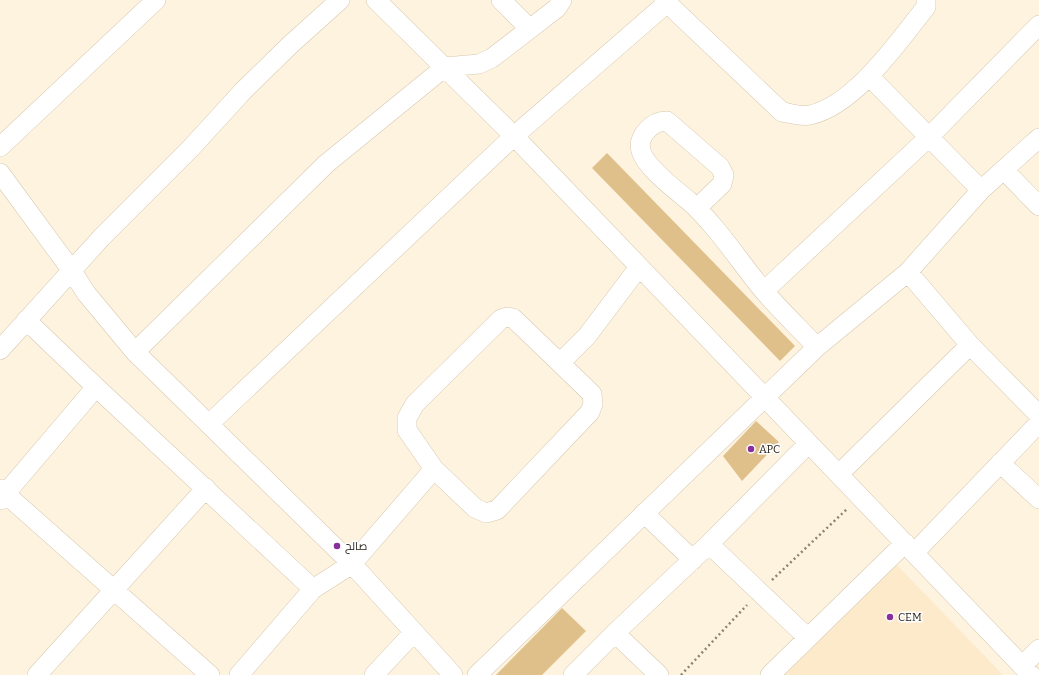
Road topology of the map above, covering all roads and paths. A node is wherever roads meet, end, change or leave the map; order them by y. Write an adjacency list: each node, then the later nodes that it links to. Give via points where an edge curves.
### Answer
1 (156, 0): 15 (street)
2 (340, 0): 22 (street, via 243,91 190,149 100,238)
3 (376, 0): 10 (street)
4 (501, 0): 9 (street)
5 (562, 0): 9 (street, via 557,8)
6 (926, 0): 11 (street, via 926,7)
7 (666, 2): 11 (street, via 782,112 808,116 830,108); 12 (street)
8 (1039, 25): 13 (street)
9 (530, 29): 10 (street, via 492,58 479,64)
10 (445, 67): 12 (street); 29 (street, via 326,164)
11 (870, 77): 13 (street)
12 (514, 136): 21 (street); 35 (street)
13 (928, 138): 18 (street); 24 (street)
14 (1039, 138): 16 (street)
15 (0, 147)
16 (1004, 170): 18 (street); 19 (street)
17 (0, 173): 22 (street)
18 (981, 190): 23 (street)
19 (1039, 206)
20 (697, 208): 20 (street, via 658,174 642,153 642,139 652,125 660,121 667,121 720,167 724,175 722,184); 24 (street)
21 (639, 267): 30 (street, via 586,336); 32 (street)
22 (72, 271): 25 (street); 29 (street, via 89,298)
23 (908, 272): 26 (street); 27 (street)
24 (764, 291): 27 (street)
25 (26, 320): 28 (street); 31 (street)
26 (970, 345): 33 (street); 39 (street)
27 (818, 347): 32 (street)
28 (0, 350)
29 (135, 352): 35 (street)
30 (560, 363): 38 (street, via 514,318 501,319 415,404 407,418 407,430); 38 (street, via 592,394 593,404 590,412 497,510 486,513 475,508)
31 (96, 387): 40 (street); 41 (street)
32 (764, 397): 36 (street); 43 (street)
33 (1039, 415)
34 (1039, 423): 37 (street)
35 (209, 424): 47 (street)
36 (808, 444): 39 (street); 44 (street)
37 (1000, 463): 42 (street); 45 (street)
38 (434, 469): 47 (street)
39 (840, 474): 45 (street)
40 (206, 488): 48 (street); 49 (street)
41 (2, 495): 49 (street)
42 (1039, 499)
43 (644, 513): 46 (street); 60 (street)
44 (709, 544): 46 (street); 52 (street)
45 (910, 548): 52 (street); 54 (street)
46 (693, 560): 51 (street)
47 (352, 564): 48 (street); 50 (street)
48 (313, 589): 57 (street)
49 (113, 591): 55 (street); 56 (street)
50 (414, 632): 58 (street); 59 (street)
51 (615, 633): 61 (street); 62 (street)
52 (807, 638): 63 (street)
53 (1039, 649): 54 (street)
54 (1027, 670)
55 (37, 675)
56 (210, 675)
57 (239, 675)
58 (374, 675)
59 (453, 675)
60 (477, 675)
61 (573, 675)
62 (659, 675)
63 (770, 675)

